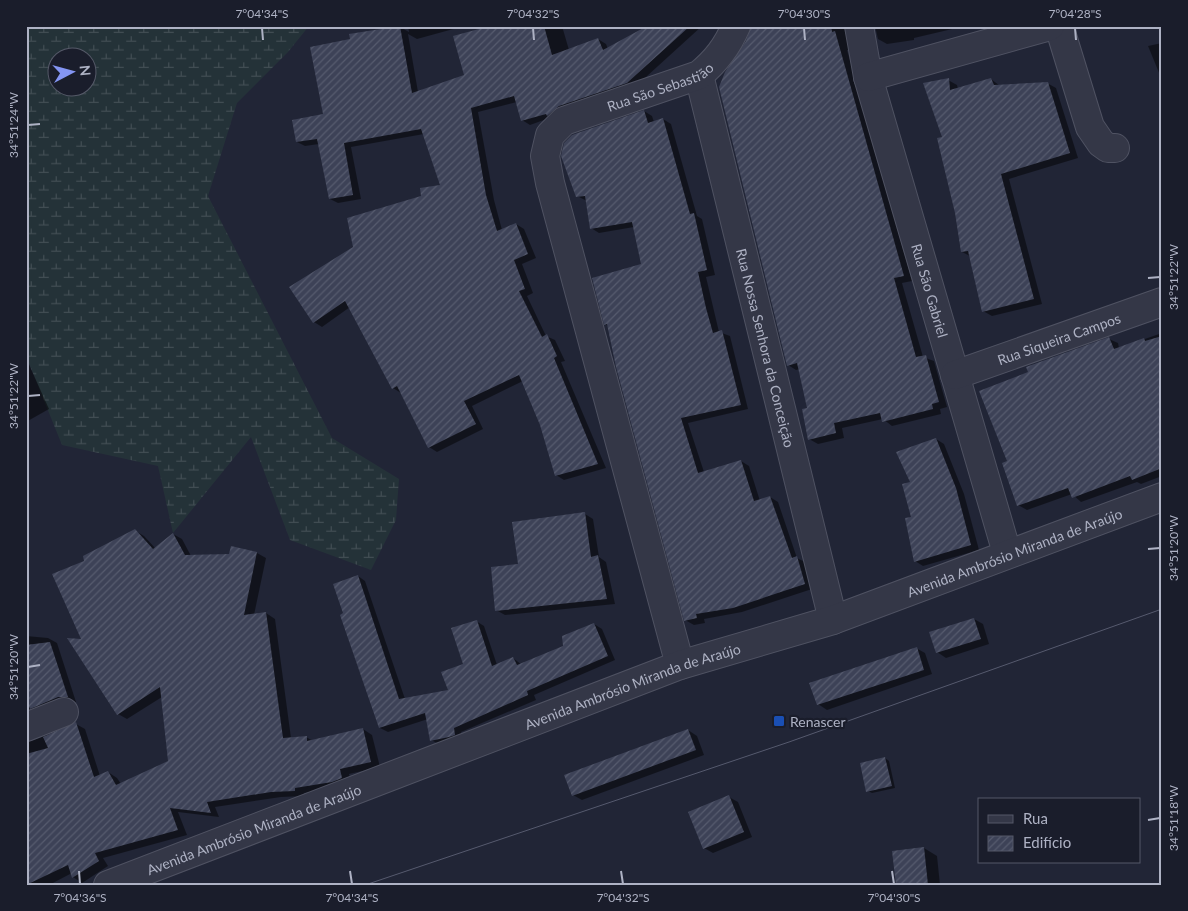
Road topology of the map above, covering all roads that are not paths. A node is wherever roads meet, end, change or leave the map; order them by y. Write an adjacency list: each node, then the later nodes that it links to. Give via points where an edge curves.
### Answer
1 (736, 26): 5 (street, Rua São Sebastião, via 729,43 715,62)
2 (860, 26): 6 (street, Rua São Gabriel)
3 (1050, 26): 6 (street)
4 (1059, 26): 7 (street, via 1090,127 1101,143)
5 (699, 75): 12 (street, Rua Nossa Senhora da Conceição); 13 (street, Rua São Sebastião, via 564,121 550,135 545,156)
6 (868, 78): 9 (street, Rua São Gabriel)
7 (1115, 148)
8 (1162, 302): 9 (street, Rua Siqueira Campos)
9 (955, 375): 11 (street, Rua São Gabriel)
10 (1162, 497): 11 (street, Avenida Ambrósio Miranda de Araújo)
11 (1007, 553): 12 (street, Avenida Ambrósio Miranda de Araújo)
12 (833, 620): 13 (street, Avenida Ambrósio Miranda de Araújo)
13 (680, 664): 16 (street, Avenida Ambrósio Miranda de Araújo)
14 (64, 712): 15 (street)
15 (26, 727)
16 (108, 885)

